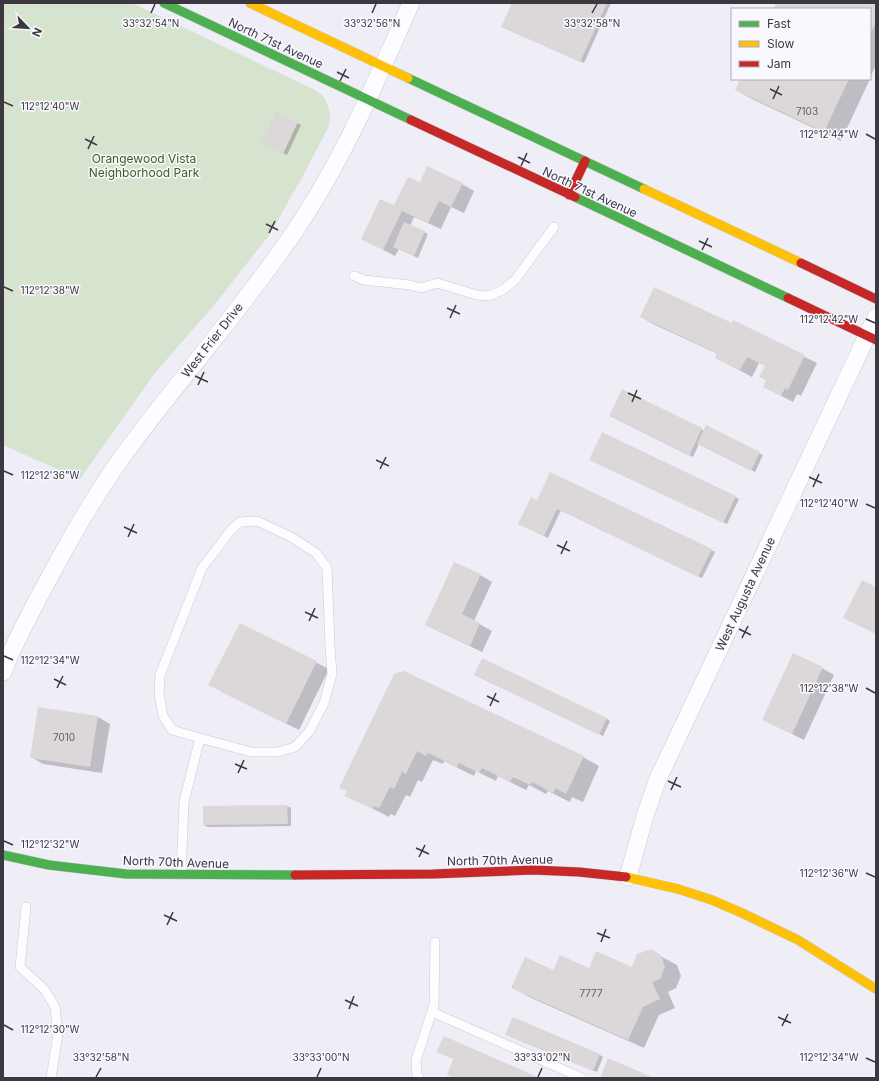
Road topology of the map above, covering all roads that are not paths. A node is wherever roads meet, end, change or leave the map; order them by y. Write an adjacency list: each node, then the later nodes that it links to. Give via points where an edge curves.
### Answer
1 (164, 3): 5 (street, North 71st Avenue)
2 (250, 3): 4 (street, North 71st Avenue)
3 (411, 3): 4 (street, West Frier Drive)
4 (383, 66): 5 (street, West Frier Drive); 6 (street, North 71st Avenue)
5 (368, 100): 7 (street, North 71st Avenue); 13 (street, West Frier Drive, via 328,178 287,243 130,446 101,488 44,588)
6 (584, 161): 7 (street); 10 (street, North 71st Avenue)
7 (569, 195): 12 (street, North 71st Avenue)
8 (554, 227): 9 (lane, via 515,280 489,296 437,283 421,288 364,280)
9 (354, 276)
10 (876, 299)
11 (876, 317): 12 (street, West Augusta Avenue)
12 (872, 338): 17 (street, West Augusta Avenue, via 657,781)
13 (3, 672)
14 (200, 738): 14 (lane, via 251,752 278,752 295,748 309,732 324,703 332,674 327,568 316,553 291,537 257,521 240,522 202,568 160,675 159,693 163,716 172,730); 16 (lane, via 184,802)
15 (3, 855): 16 (street, North 70th Avenue, via 49,865 126,874)
16 (182, 875): 17 (street, North 70th Avenue, via 433,874 533,870)
17 (628, 877): 20 (street, North 70th Avenue, via 712,900 742,913 798,940)
18 (26, 907): 23 (lane, via 20,967 45,990 55,1007 58,1034)
19 (435, 942): 21 (lane)
20 (876, 989)
21 (432, 1012): 22 (lane, via 416,1060); 24 (lane)
22 (416, 1077)
23 (50, 1078)
24 (582, 1078)

